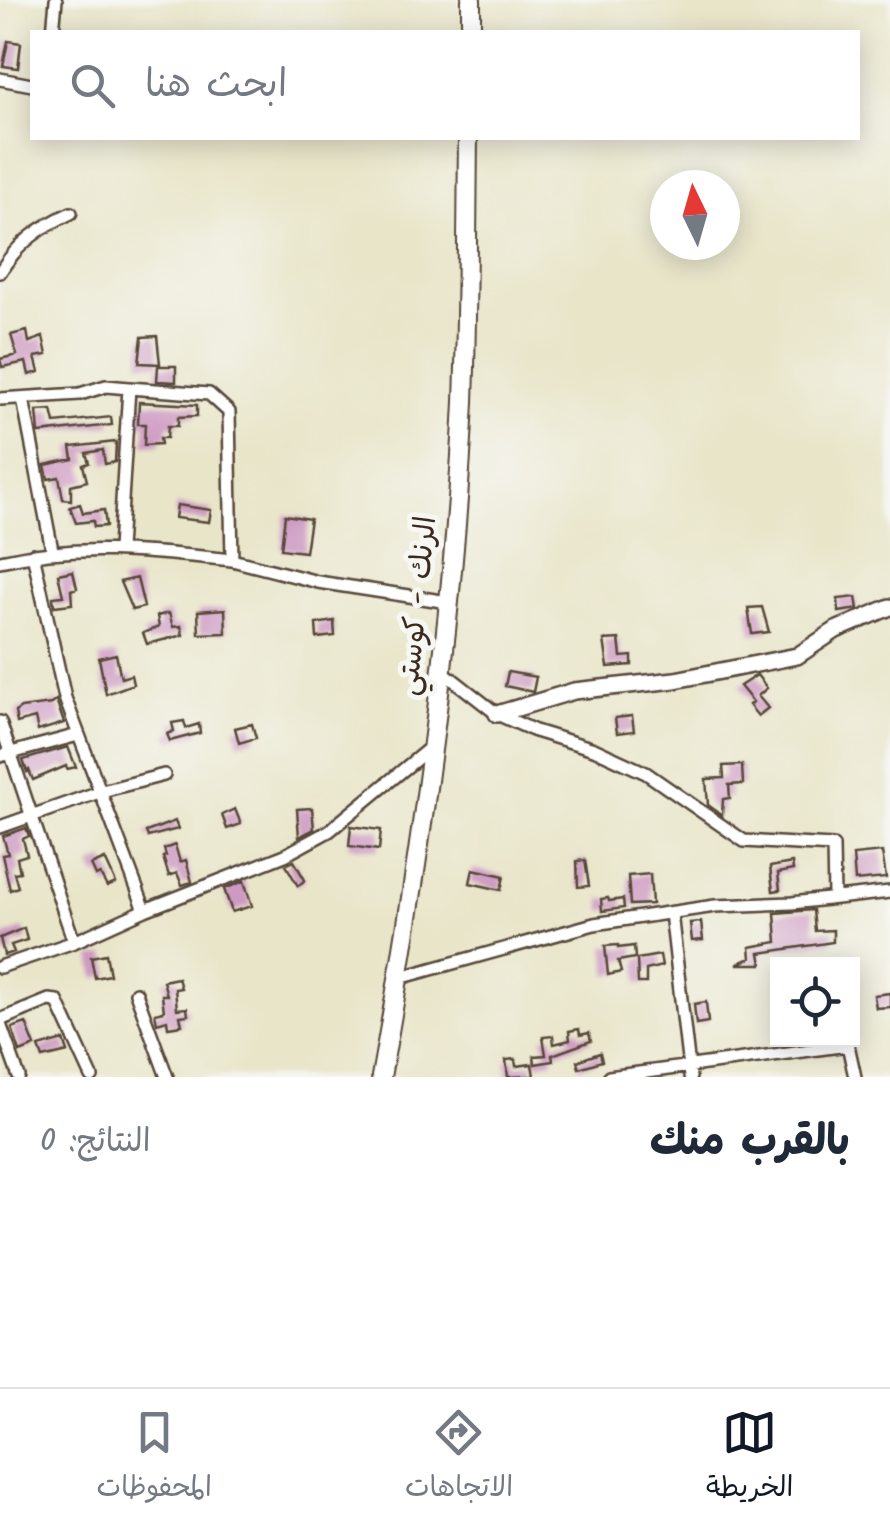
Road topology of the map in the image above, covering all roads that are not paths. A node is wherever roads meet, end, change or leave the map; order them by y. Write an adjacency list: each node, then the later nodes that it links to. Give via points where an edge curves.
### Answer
1 (56, 0): 3 (street)
2 (471, 0): 4 (main road)
3 (53, 30)
4 (470, 30)
5 (0, 79): 6 (street)
6 (30, 85)
7 (468, 140): 18 (main road, الرنك - كوستي, via 464,402)
8 (71, 213): 9 (street, via 14,249)
9 (0, 272)
10 (130, 388): 12 (street); 13 (street); 16 (street, via 209,394 229,412)
11 (0, 399): 12 (street)
12 (22, 399): 14 (street)
13 (118, 549): 14 (street); 16 (street)
14 (52, 550): 15 (street)
15 (33, 554): 17 (street); 23 (street)
16 (232, 560): 18 (street, via 318,582)
17 (0, 561)
18 (448, 602): 20 (main road, الرنك - كوستي)
19 (890, 606): 21 (street, via 796,656 574,691)
20 (442, 671): 21 (street); 24 (main road, الرنك - كوستي)
21 (497, 714): 31 (street, via 646,772 744,841 834,846)
22 (0, 722): 25 (street)
23 (78, 735): 25 (street); 27 (street)
24 (431, 747): 32 (street, via 329,832); 36 (main road, الرنك - كوستي)
25 (6, 754): 28 (street)
26 (164, 776): 27 (street)
27 (102, 792): 28 (street); 32 (street)
28 (34, 816): 29 (street); 34 (street)
29 (0, 828)
30 (890, 892): 31 (street)
31 (834, 896): 33 (street)
32 (145, 910): 34 (street)
33 (671, 913): 36 (street, via 594,924); 39 (street)
34 (74, 942): 35 (street)
35 (0, 968)
36 (398, 978): 43 (main road, الرنك - كوستي)
37 (136, 993): 42 (street)
38 (0, 1022): 40 (street); 41 (street, via 58,1001)
39 (689, 1072): 44 (street); 45 (street, via 848,1045)
40 (19, 1077)
41 (92, 1077)
42 (166, 1077)
43 (381, 1077)
44 (609, 1077)
45 (855, 1077)

